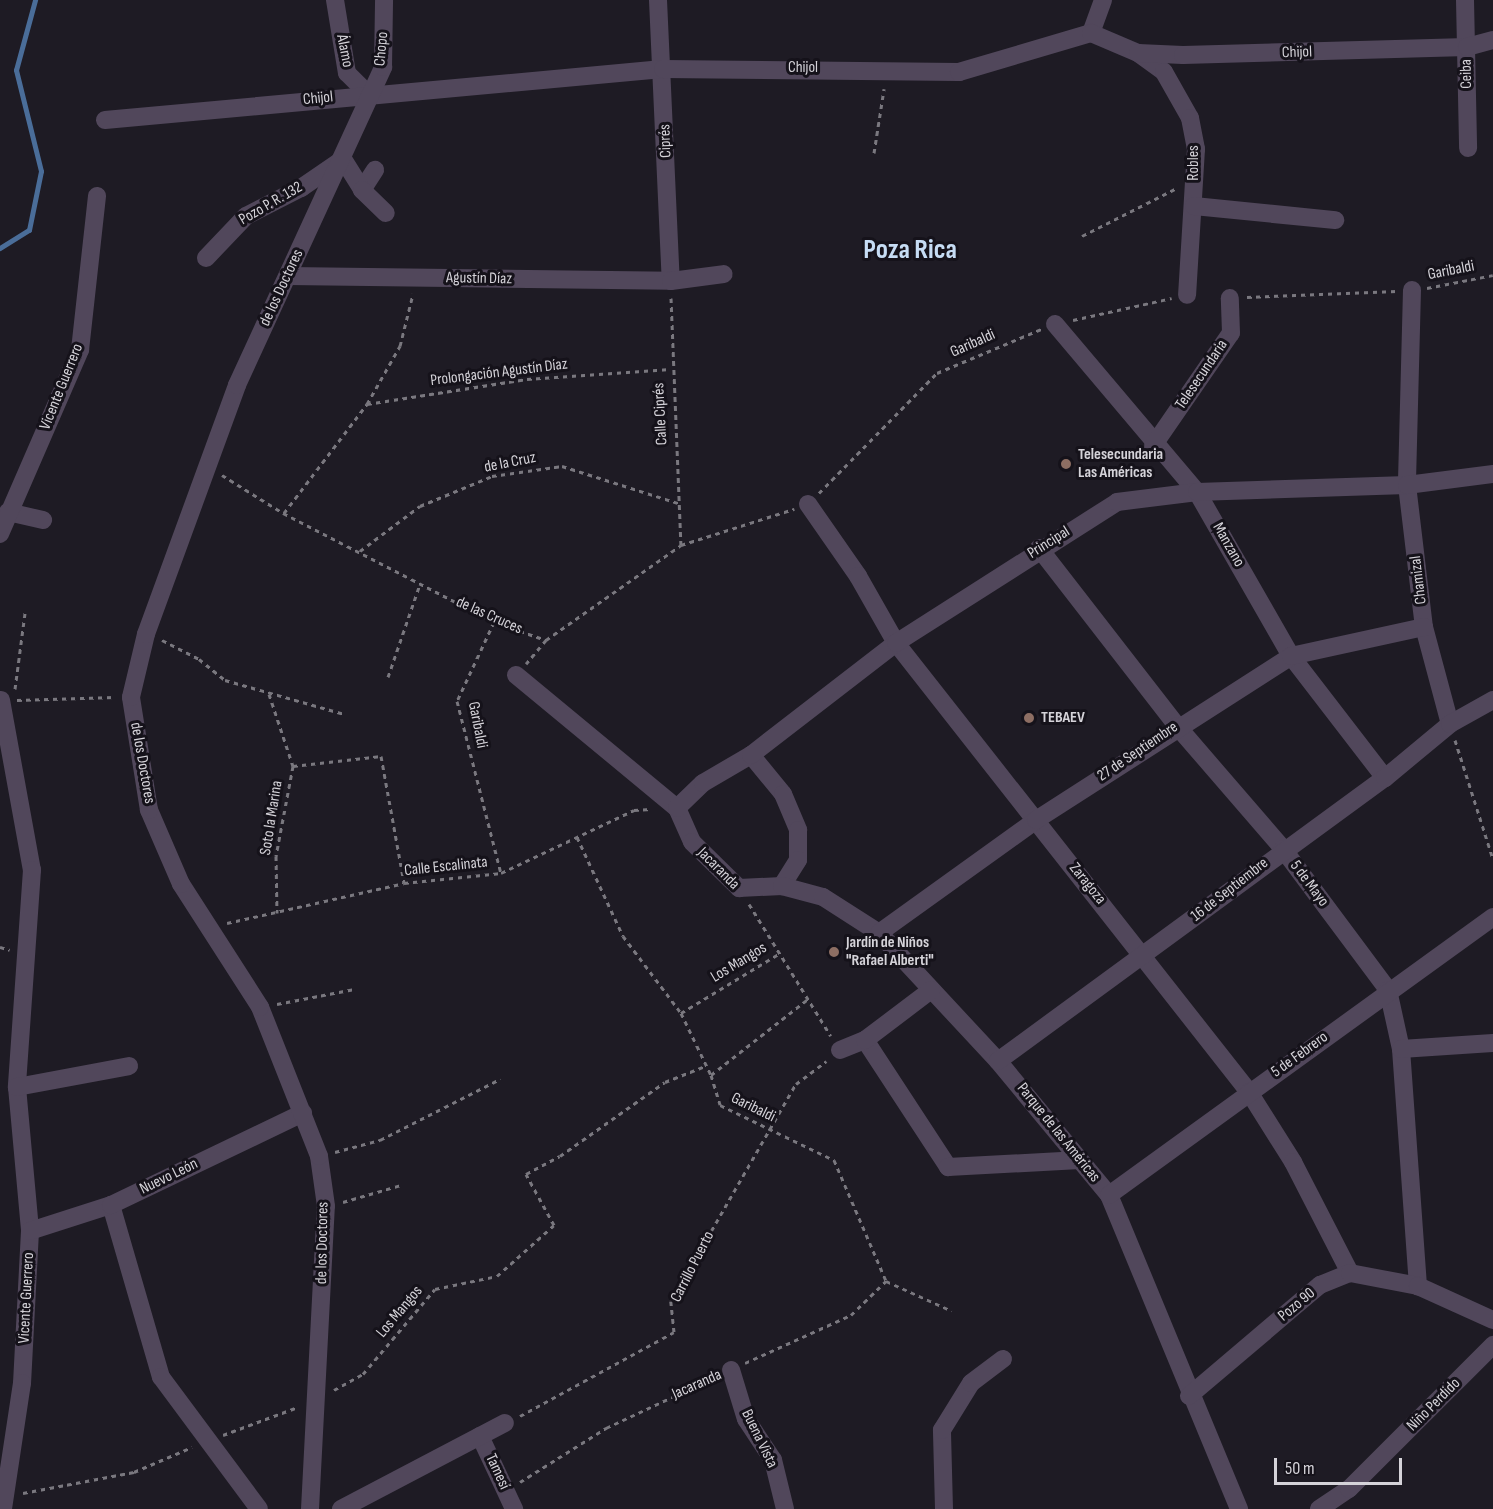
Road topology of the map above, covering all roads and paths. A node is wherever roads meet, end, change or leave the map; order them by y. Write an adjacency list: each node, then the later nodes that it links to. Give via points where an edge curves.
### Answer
1 (335, 0): 12 (street, Álamo, via 347,73)
2 (384, 0): 12 (street, Chopo, via 383,67)
3 (657, 0): 11 (street, Ciprés)
4 (1103, 0): 6 (street)
5 (1465, 0): 8 (street, Ceiba)
6 (1091, 33): 9 (street, Chijol); 10 (street, Chijol, via 959,72)
7 (1493, 40): 8 (street, Chijol)
8 (1467, 47): 9 (street, Chijol, via 1227,56); 14 (street, Ceiba)
9 (1138, 52): 18 (street, Robles, via 1164,72 1190,117 1196,149)
10 (887, 68): 11 (street, Chijol); 15 (path)
11 (663, 69): 12 (street, Chijol); 30 (street, Ciprés)
12 (368, 94): 13 (street, Chijol); 16 (street, de los Doctores)
13 (105, 120)
14 (1468, 148)
15 (874, 153)
16 (343, 159): 19 (street); 25 (street, Pozo P. R. 132, via 301,188 246,216); 28 (street, de los Doctores)
17 (375, 170): 19 (street)
18 (1195, 179): 21 (street, Robles); 24 (path)
19 (362, 190): 22 (street)
20 (97, 196): 44 (street, Vicente Guerrero, via 80,350)
21 (1194, 206): 23 (street); 32 (street, Robles)
22 (386, 213)
23 (1335, 220)
24 (1082, 236)
25 (206, 258)
26 (724, 274): 30 (street, Agustín Díaz)
27 (1493, 275): 31 (path, Garibaldi)
28 (288, 276): 29 (street, Agustín Díaz); 38 (street, de los Doctores, via 237,385)
29 (418, 278): 30 (street, Agustín Díaz); 36 (path, via 400,346)
30 (671, 281): 35 (path, Calle Ciprés)
31 (1413, 290): 33 (path, Garibaldi); 40 (street, Chamizal)
32 (1187, 295): 34 (path, Garibaldi)
33 (1230, 298): 37 (street, Telesecundaria, via 1231,333)
34 (1055, 324): 37 (street, Manzano); 43 (path, Garibaldi, via 937,373)
35 (671, 369): 36 (path, Prolongación Agustín Díaz, via 527,379); 42 (path, Calle Ciprés)
36 (368, 404): 45 (path)
37 (1154, 446): 41 (street, Manzano)
38 (210, 468): 45 (path, de las Cruces); 55 (street, de los Doctores)
39 (1493, 474): 40 (street, Principal)
40 (1407, 485): 41 (street, Principal); 54 (street, Chamizal)
41 (1197, 492): 49 (street, Principal, via 1117,502); 58 (street, Manzano)
42 (678, 503): 48 (path, Calle Ciprés); 50 (path, de la Cruz, via 562,466 492,476 420,506)
43 (808, 504): 48 (path, Garibaldi); 57 (street, Zaragoza, via 858,576)
44 (8, 512): 46 (street); 47 (street, Vicente Guerrero)
45 (284, 513): 50 (path, de las Cruces)
46 (43, 520)
47 (0, 534)
48 (681, 545): 56 (path, Garibaldi)
49 (1040, 548): 57 (street, Principal); 67 (street, 5 de Mayo)
50 (360, 551): 51 (path, de las Cruces)
51 (420, 584): 53 (path, de las Cruces); 60 (path)
52 (25, 613): 63 (path)
53 (494, 622): 56 (path, de las Cruces); 76 (path, Garibaldi, via 457,701)
54 (1424, 627): 58 (street, 27 de Septiembre); 66 (street, Chamizal)
55 (146, 634): 61 (path, via 199,659 225,680); 62 (street, de los Doctores)
56 (546, 640): 59 (path, de las Cruces)
57 (896, 643): 68 (street, Principal); 72 (street, Zaragoza)
58 (1291, 656): 67 (street, 27 de Septiembre); 70 (street, Manzano)
59 (516, 675): 71 (street)
60 (388, 677)
61 (269, 694): 65 (path); 69 (path, Soto la Marina)
62 (131, 697): 63 (path); 82 (street, de los Doctores, via 149,810 181,884)
63 (7, 700): 101 (street, Vicente Guerrero, via 32,870)
64 (1493, 700): 66 (street, 16 de Septiembre)
65 (344, 714)
66 (1450, 724): 70 (street, 16 de Septiembre); 75 (path)
67 (1176, 726): 72 (street, 27 de Septiembre); 74 (street, 5 de Mayo)
68 (751, 755): 71 (street, Principal, via 703,783); 78 (street, via 783,794 798,830 798,860)
69 (293, 766): 77 (path, via 381,756); 80 (path, Soto la Marina, via 276,856)
70 (1385, 778): 74 (street, 16 de Septiembre)
71 (677, 808): 73 (path, Calle Escalinata, via 634,810); 79 (street, Jacaranda, via 692,842)
72 (1036, 820): 83 (street, 27 de Septiembre); 85 (street, Zaragoza)
73 (578, 837): 76 (path, Calle Escalinata); 91 (path, Garibaldi, via 623,936)
74 (1283, 849): 85 (street, 16 de Septiembre); 88 (street, 5 de Mayo)
75 (1493, 859)
76 (501, 873): 77 (path, Calle Escalinata)
77 (404, 883): 80 (path, Calle Escalinata)
78 (782, 886): 79 (street, Parque de las Américas); 83 (street, Parque de las Américas, via 823,897)
79 (739, 888): 84 (path, Jacaranda)
80 (277, 913): 82 (path, Calle Escalinata)
81 (1493, 917): 88 (street, 5 de Febrero)
82 (208, 927): 90 (street, de los Doctores)
83 (879, 933): 87 (street, Parque de las Américas)
84 (780, 953): 89 (path, Jacaranda); 91 (path, Los Mangos)
85 (1145, 956): 96 (street, 16 de Septiembre); 102 (street, Zaragoza)
86 (355, 989): 90 (path)
87 (931, 990): 92 (street); 96 (street, Parque de las Américas)
88 (1388, 990): 94 (street, 5 de Mayo); 102 (street, 5 de Febrero)
89 (808, 999): 95 (path, Jacaranda); 99 (path)
90 (260, 1007): 103 (street, de los Doctores)
91 (681, 1013): 98 (path, Garibaldi)
92 (865, 1040): 95 (street); 106 (street, via 948,1167)
93 (1493, 1043): 94 (street)
94 (1401, 1049): 114 (street, 5 de Mayo)
95 (840, 1050): 104 (path, Carrillo Puerto, via 796,1084)
96 (998, 1062): 106 (street, Parque de las Américas)
97 (129, 1066): 101 (street)
98 (705, 1066): 99 (path, Garibaldi); 121 (path, Los Mangos, via 664,1082 560,1156 526,1174 554,1225 497,1276 435,1289 363,1374)
99 (711, 1075): 104 (path, Garibaldi, via 720,1105)
100 (500, 1079): 105 (path, via 380,1140)
101 (17, 1087): 111 (street, Vicente Guerrero)
102 (1249, 1092): 108 (street, 5 de Febrero); 112 (street, Zaragoza, via 1293,1161)
103 (303, 1113): 105 (street, de los Doctores); 109 (street, Nuevo León)
104 (769, 1129): 113 (path, Garibaldi, via 834,1160); 122 (path, Carrillo Puerto, via 671,1301 674,1332)
105 (319, 1156): 110 (street, de los Doctores)
106 (1080, 1160): 108 (street, Parque de las Américas)
107 (401, 1185): 110 (path)
108 (1108, 1195): 120 (street, Parque de las Américas)
109 (111, 1205): 111 (street, Nuevo León); 124 (street, via 161,1377)
110 (326, 1206): 121 (street, de los Doctores)
111 (30, 1231): 126 (street, Vicente Guerrero, via 22,1383)
112 (1350, 1273): 114 (street); 120 (street, Pozo 90, via 1320,1286)
113 (886, 1281): 115 (path); 119 (path, Jacaranda, via 851,1315)
114 (1418, 1286): 116 (street)
115 (952, 1311)
116 (1493, 1320)
117 (1493, 1346): 134 (street, Niño Perdido, via 1349,1489)
118 (1003, 1359): 132 (street, via 971,1383 942,1430)
119 (731, 1370): 125 (path, Jacaranda, via 606,1428); 131 (street, Buena Vista, via 746,1419 773,1460)
120 (1188, 1396): 133 (street, Parque de las Américas)
121 (317, 1400): 124 (path, Los Mangos); 128 (street, de los Doctores)
122 (505, 1423): 123 (street)
123 (480, 1436): 125 (street, Tamesí); 129 (street)
124 (208, 1440): 126 (path, Los Mangos, via 134,1472); 127 (street)
125 (506, 1490): 130 (street, Tamesí)
126 (6, 1502)
127 (259, 1509)
128 (310, 1509)
129 (341, 1509)
130 (514, 1509)
131 (785, 1509)
132 (944, 1509)
133 (1239, 1509)
134 (1319, 1509)

